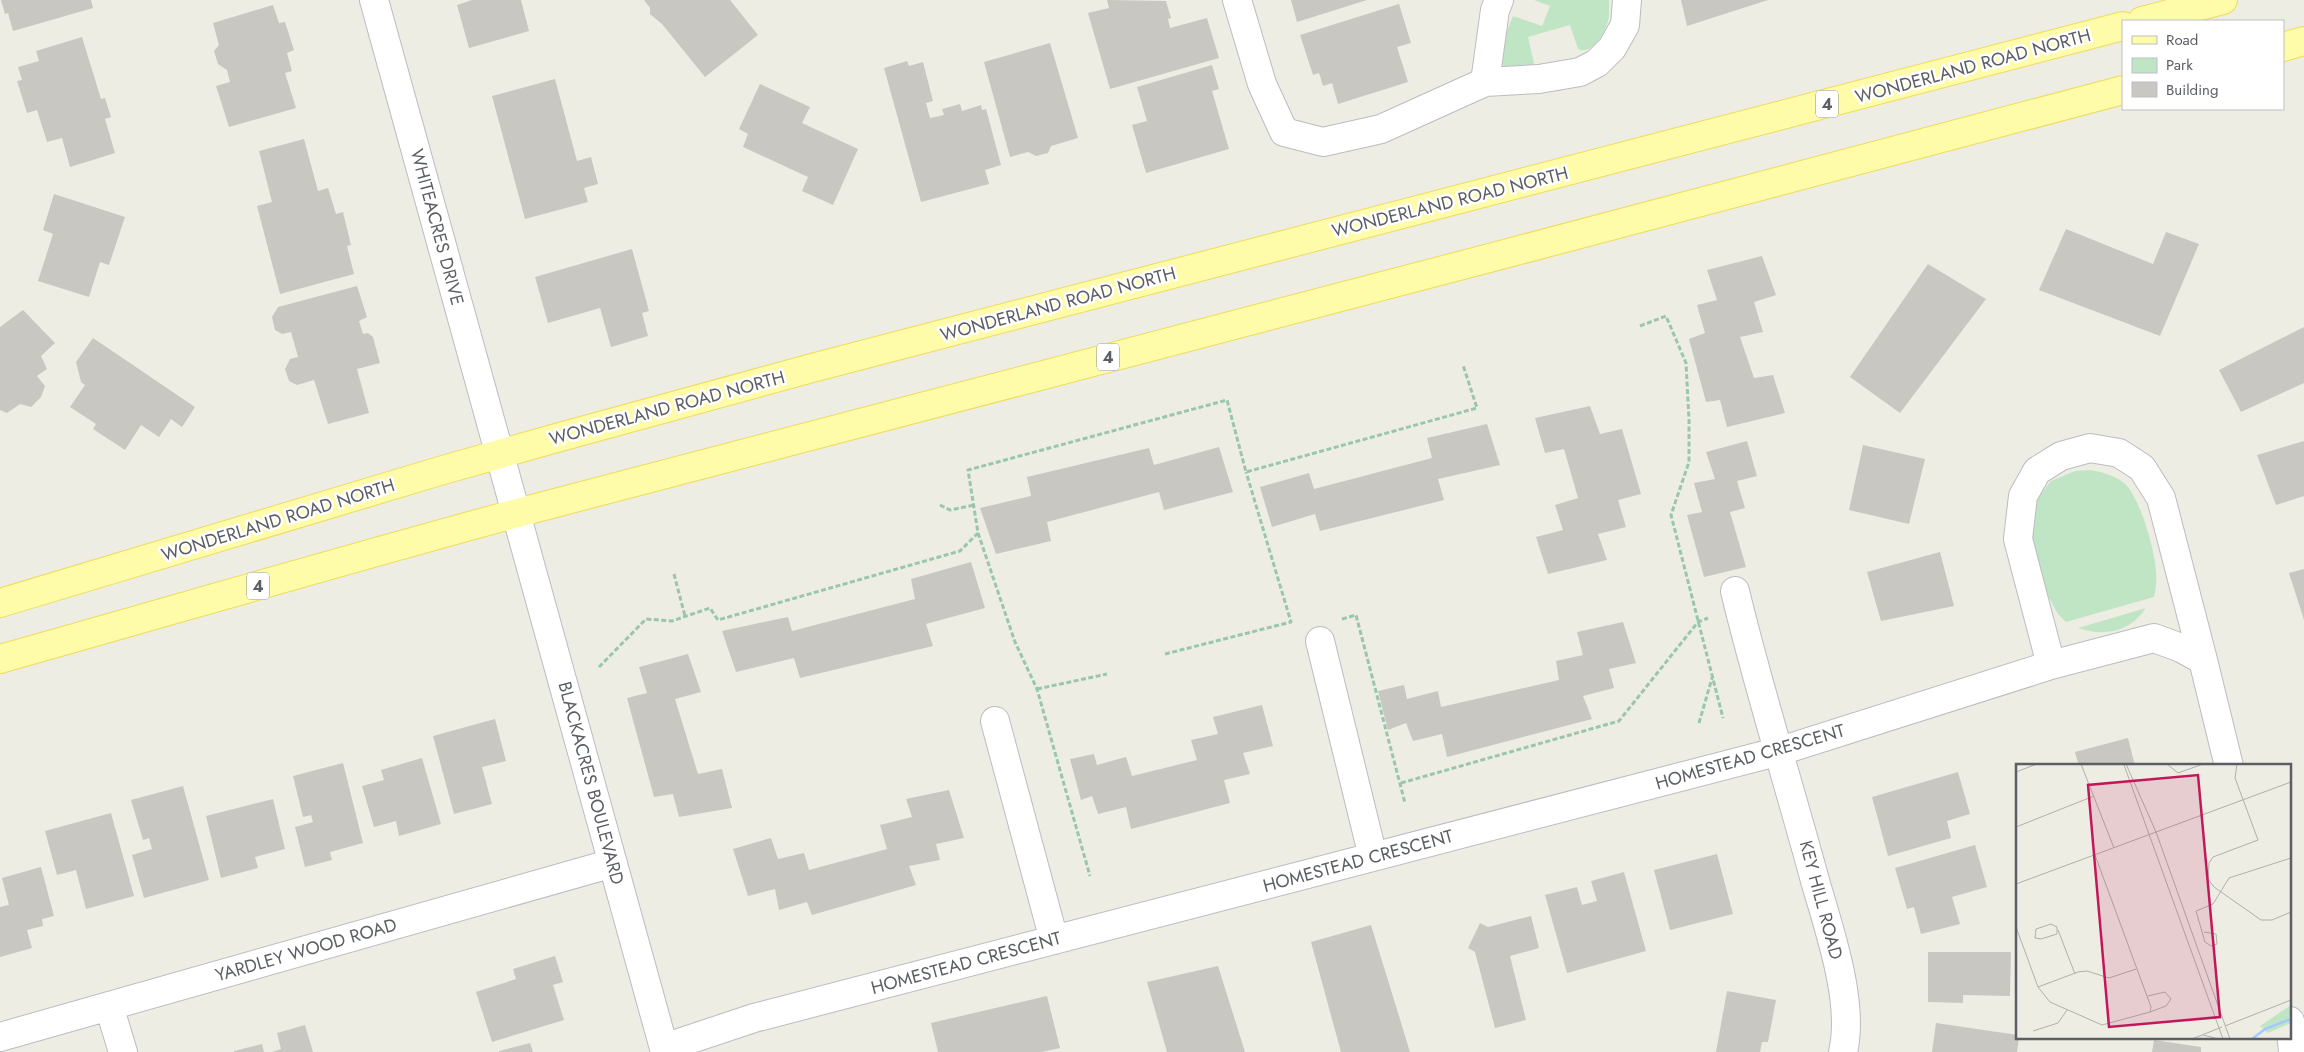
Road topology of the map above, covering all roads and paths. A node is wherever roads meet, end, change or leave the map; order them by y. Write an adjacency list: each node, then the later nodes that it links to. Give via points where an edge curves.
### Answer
1 (374, 0): 14 (street, WHITEACRES DRIVE)
2 (1236, 0): 10 (street, via 1262,84 1284,132 1322,142 1381,129)
3 (1499, 0): 10 (street)
4 (1628, 0): 10 (street, via 1626,25 1612,48 1580,72)
5 (2223, 0): 6 (main road)
6 (2146, 20)
7 (2122, 26): 14 (main road, WONDERLAND ROAD NORTH / 4)
8 (2304, 41): 9 (main road)
9 (2284, 47)
10 (1485, 82)
11 (2122, 90): 18 (main road, 4)
12 (1640, 326): 25 (path, via 1666,316 1686,364 1689,462 1671,515)
13 (1463, 365): 15 (path, via 1476,408)
14 (499, 453): 18 (street, WHITEACRES DRIVE); 22 (main road, WONDERLAND ROAD NORTH / 4)
15 (1246, 472): 17 (path, via 1227,400 968,470); 27 (path, via 1291,622)
16 (940, 505): 17 (path, via 950,510)
17 (974, 505): 19 (path)
18 (516, 514): 28 (main road, 4); 43 (street, BLACKACRES BOULEVARD)
19 (978, 533): 23 (path, via 960,551 737,615 718,620 710,608); 34 (path, via 1015,642)
20 (674, 574): 23 (path)
21 (1737, 599): 25 (path); 38 (street, KEY HILL ROAD)
22 (0, 604)
23 (685, 616): 31 (path, via 672,620 646,619)
24 (1341, 619): 40 (path, via 1356,615)
25 (1698, 622): 33 (path); 40 (path, via 1619,721)
26 (1320, 641): 42 (street)
27 (1165, 654)
28 (0, 659)
29 (2203, 660): 30 (street, HOMESTEAD CRESCENT, via 2154,638); 30 (street, via 2161,498 2142,468 2119,453 2090,448 2061,456 2037,471 2023,496 2018,539); 39 (street)
30 (2050, 665): 38 (street, HOMESTEAD CRESCENT)
31 (598, 667)
32 (1107, 674): 34 (path)
33 (1712, 678): 35 (path); 37 (path)
34 (1037, 689): 44 (path)
35 (1723, 718)
36 (996, 721): 45 (street)
37 (1699, 723)
38 (1780, 751): 42 (street, HOMESTEAD CRESCENT); 50 (street, KEY HILL ROAD, via 1839,968 1846,1019)
39 (2229, 764)
40 (1401, 783): 41 (path)
41 (1405, 803)
42 (1373, 857): 45 (street, HOMESTEAD CRESCENT)
43 (613, 863): 46 (street, YARDLEY WOOD ROAD); 48 (street, BLACKACRES BOULEVARD)
44 (1090, 876)
45 (1054, 940): 48 (street, HOMESTEAD CRESCENT, via 754,1018)
46 (109, 1006): 47 (street, YARDLEY WOOD ROAD); 49 (street)
47 (0, 1037)
48 (664, 1050)
49 (122, 1052)
50 (1843, 1052)

